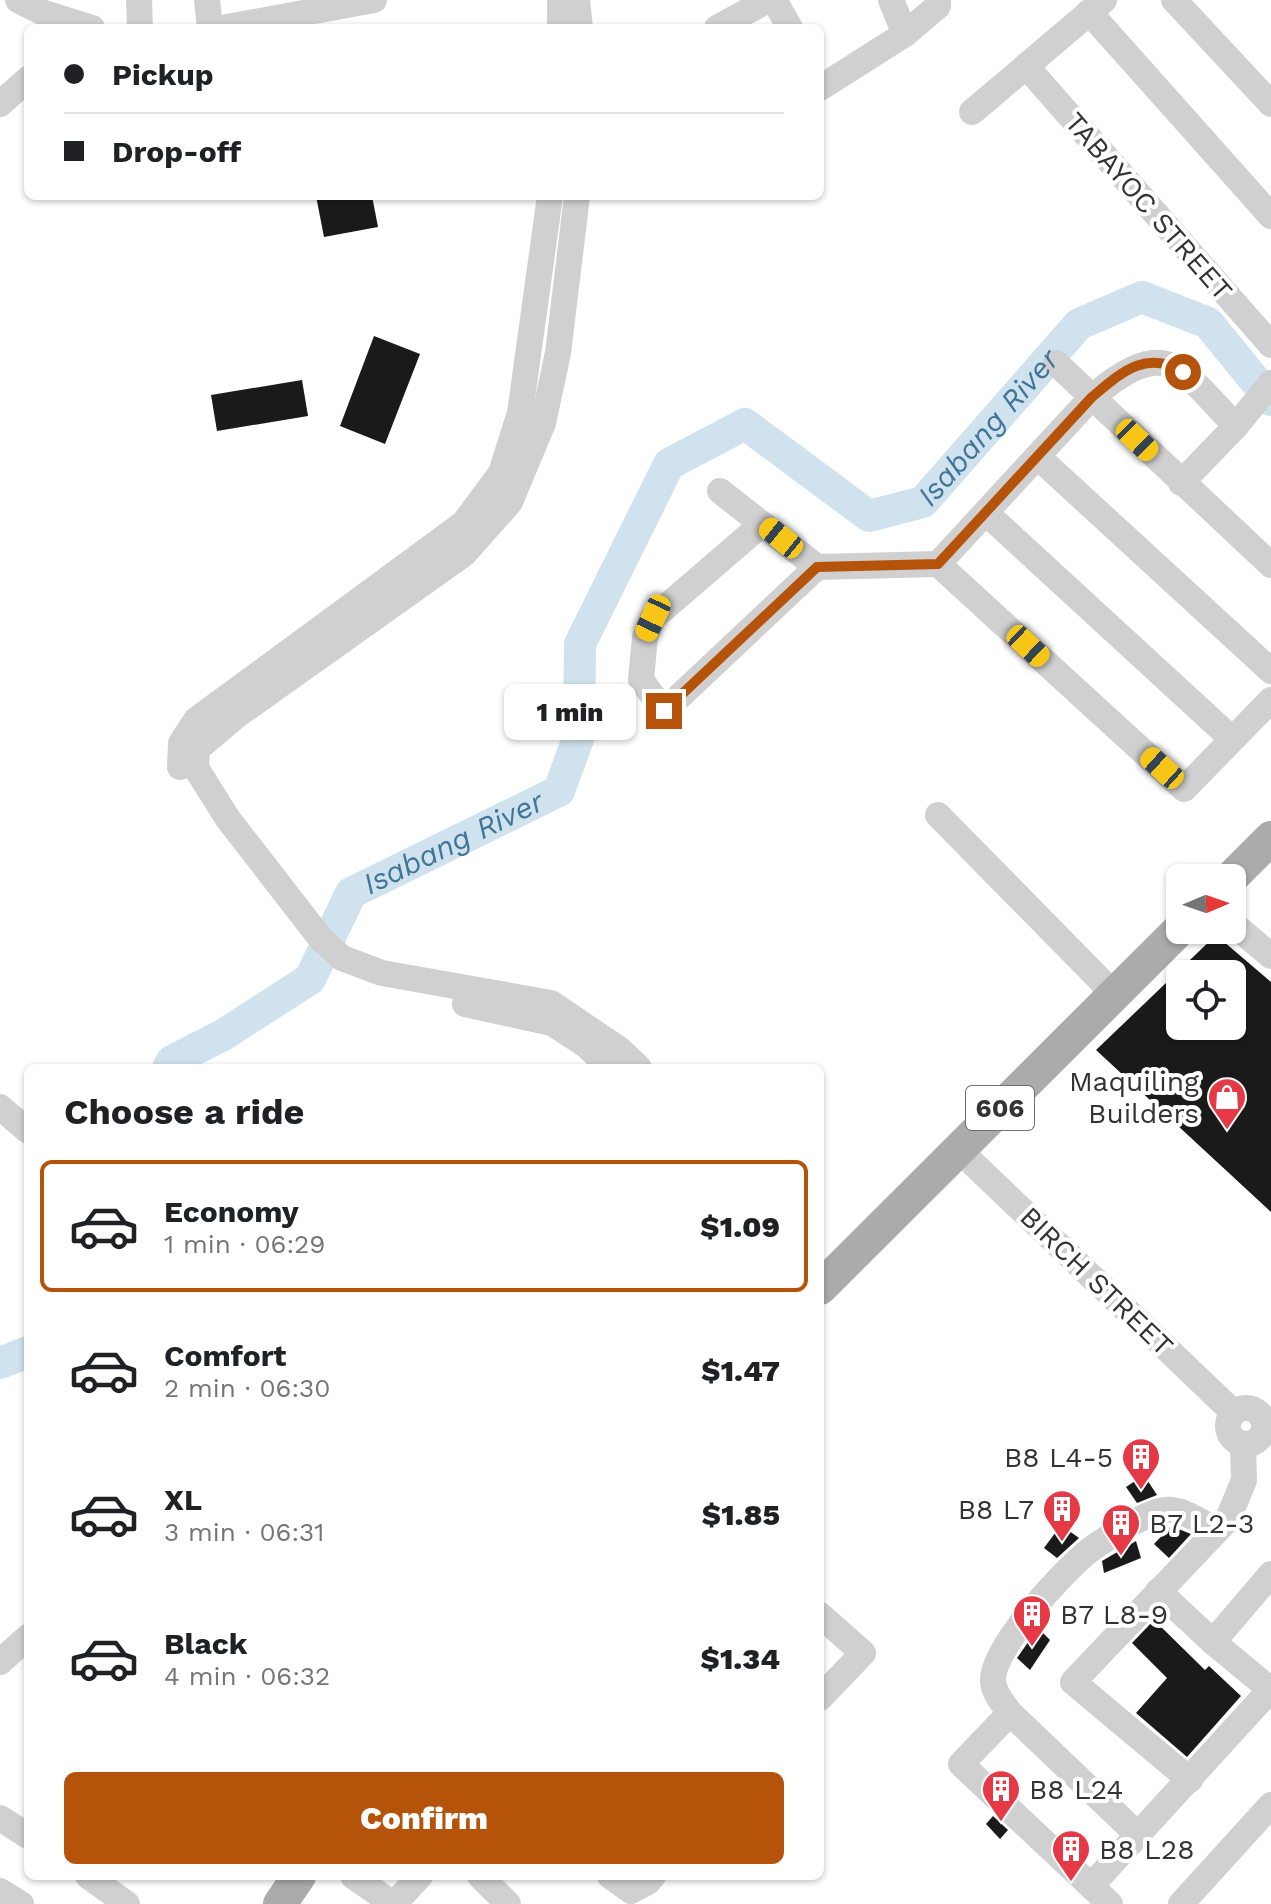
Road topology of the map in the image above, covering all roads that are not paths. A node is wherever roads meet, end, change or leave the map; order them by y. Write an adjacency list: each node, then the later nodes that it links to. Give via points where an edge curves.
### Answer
1 (18, 0): 13 (street)
2 (139, 0): 14 (street)
3 (207, 0): 15 (street)
4 (560, 0): 17 (street)
5 (577, 0): 18 (street)
6 (771, 0): 19 (street); 20 (street)
7 (891, 0): 21 (street)
8 (938, 0): 21 (street, via 938,6)
9 (1174, 0): 26 (street)
10 (359, 1): 12 (street)
11 (1097, 6): 22 (street); 30 (street)
12 (280, 9): 16 (street)
13 (72, 24)
14 (140, 24)
15 (210, 24)
16 (234, 24)
17 (560, 24)
18 (580, 24)
19 (725, 24)
20 (787, 24)
21 (905, 34): 24 (street)
22 (1026, 66): 27 (street); 31 (street, TABAYOC STREET)
23 (24, 83): 25 (street)
24 (824, 83)
25 (0, 104)
26 (1271, 104)
27 (972, 112)
28 (549, 200): 33 (street)
29 (576, 200): 34 (street)
30 (1271, 216)
31 (1271, 345)
32 (1056, 363): 36 (street)
33 (525, 374): 34 (street); 46 (street, via 520,413 501,473 464,523)
34 (552, 380): 46 (street, via 543,423 510,502 464,554)
35 (1271, 383): 37 (street)
36 (1092, 397): 37 (street, via 1138,365 1169,363); 38 (street); 39 (street)
37 (1240, 420): 39 (street)
38 (1038, 457): 41 (street); 47 (street)
39 (1181, 483): 44 (street)
40 (720, 491): 42 (street)
41 (986, 513): 43 (street); 49 (street)
42 (762, 524): 45 (street); 45 (street, via 653,618 645,637 641,680 664,711)
43 (938, 564): 45 (street); 49 (street, via 1184,789)
44 (1271, 565)
45 (817, 567)
46 (346, 622): 56 (street, via 196,720 181,743 180,766 257,882)
47 (1271, 671)
48 (1271, 700): 49 (street)
49 (1232, 739)
50 (938, 815): 57 (street)
51 (1271, 838): 52 (main road)
52 (1245, 864)
53 (1246, 935): 55 (street)
54 (1166, 943): 57 (main road, 606)
55 (1271, 956)
56 (340, 965): 58 (street, via 360,980 552,1023); 59 (street, via 551,1003)
57 (1114, 994): 62 (main road, 606)
58 (606, 1064)
59 (635, 1064)
60 (0, 1107): 61 (street)
61 (24, 1128)
62 (959, 1150): 63 (main road, 606); 64 (street, BIRCH STREET)
63 (824, 1284)
64 (1255, 1411): 65 (street, via 1230,1418 1229,1431 1243,1444 1244,1480 1228,1519)
65 (1216, 1530): 67 (street); 74 (street, via 1166,1510 1089,1551 1003,1647 993,1681)
66 (1271, 1574): 70 (street)
67 (1158, 1591): 70 (street); 75 (street, via 1073,1682)
68 (824, 1619): 73 (street, via 863,1653)
69 (24, 1641): 71 (street)
70 (1213, 1642): 72 (street)
71 (0, 1662)
72 (1271, 1690): 75 (street)
73 (824, 1694)
74 (1010, 1713): 79 (street); 88 (street, via 961,1764)
75 (1190, 1780): 79 (street)
76 (1271, 1805): 94 (street)
77 (0, 1818): 78 (street)
78 (24, 1833)
79 (1138, 1835): 88 (street)
80 (94, 1880): 90 (street)
81 (296, 1880): 91 (main road)
82 (359, 1880): 92 (street)
83 (416, 1880): 92 (street)
84 (484, 1880): 93 (street)
85 (616, 1880): 86 (street, via 631,1891)
86 (650, 1880)
87 (0, 1891): 89 (street)
88 (1100, 1895)
89 (21, 1904)
90 (127, 1904)
91 (280, 1904)
92 (393, 1904)
93 (508, 1904)
94 (1181, 1904)

